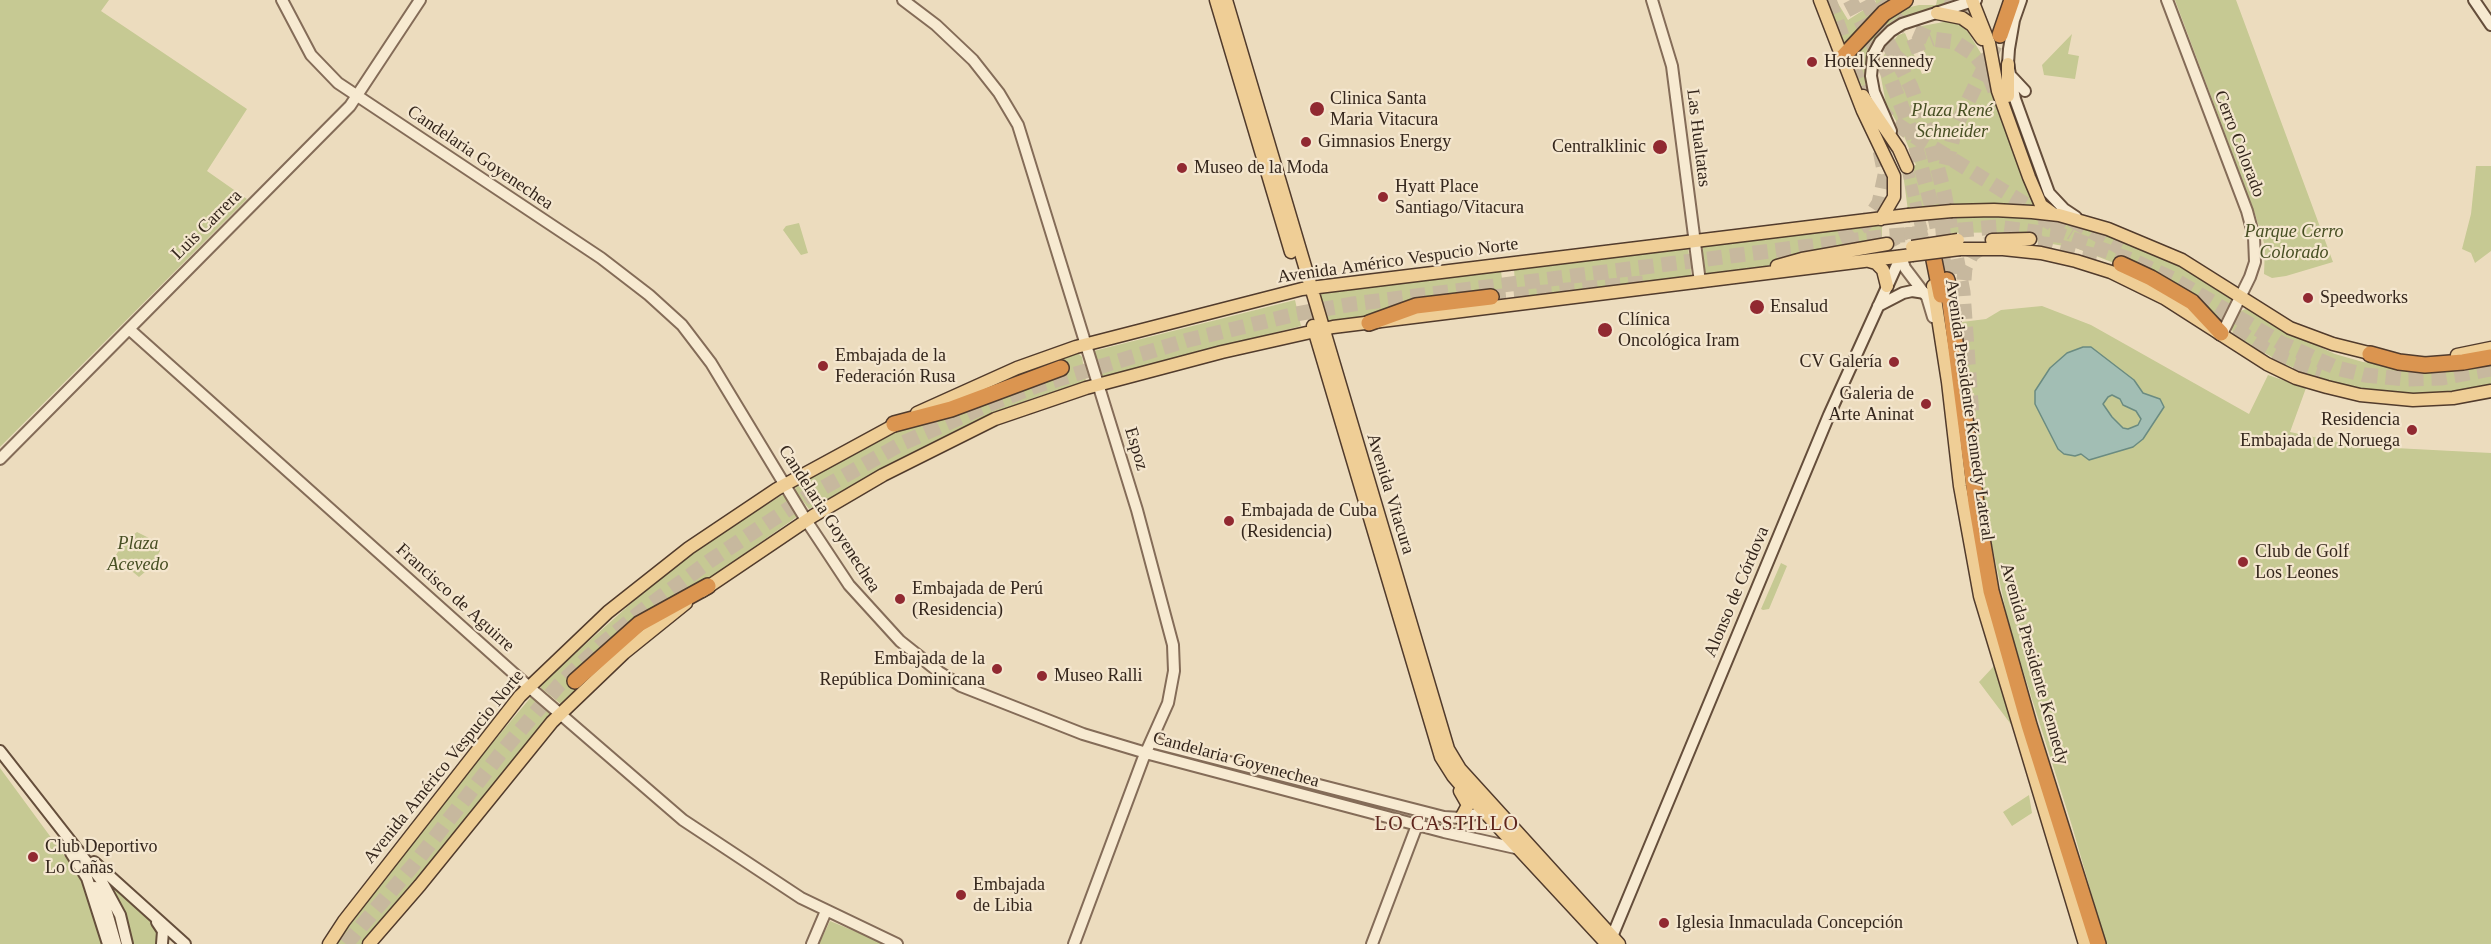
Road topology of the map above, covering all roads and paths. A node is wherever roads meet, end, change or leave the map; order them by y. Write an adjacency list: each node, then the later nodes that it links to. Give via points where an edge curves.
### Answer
1 (282, 0): 22 (street, Candelaria Goyenechea, via 311,55)
2 (420, 0): 22 (street, Luis Carrera)
3 (903, 0): 50 (street, Espoz, via 973,60 1011,112)
4 (1216, 0): 41 (main road, Avenida Vitacura)
5 (1226, 0): 41 (main road, Avenida Vitacura)
6 (1652, 0): 30 (street, Las Hualtatas, via 1671,66)
7 (1820, 0): 17 (main road)
8 (1905, 0): 17 (highway, via 1884,13)
9 (1973, 0): 14 (street); 16 (main road)
10 (2013, 0): 16 (highway)
11 (2021, 0): 18 (street, via 2011,31)
12 (2167, 0): 44 (street, Cerro Colorado, via 2253,230 2255,262)
13 (2474, 0): 15 (street)
14 (1937, 13): 21 (main road, via 1956,16 1976,30); 23 (street, via 1891,31 1873,55 1872,83)
15 (2491, 25)
16 (1994, 39): 21 (main road)
17 (1842, 58): 19 (main road)
18 (2009, 70): 20 (street); 21 (main road); 28 (street, via 2018,108 2049,193)
19 (1849, 75): 23 (main road); 27 (main road, via 1894,176 1894,197)
20 (2025, 91)
21 (2003, 94): 25 (main road); 26 (main road, via 2036,195 2046,210)
22 (357, 97): 47 (street, Luis Carrera); 62 (street, Candelaria Goyenechea, via 601,258 668,311 711,363)
23 (1899, 149): 24 (main road)
24 (1907, 167)
25 (2042, 190)
26 (2059, 216): 27 (main road, Avenida Américo Vespucio Norte, bridge, via 2015,210 1952,211); 28 (main road, Avenida Américo Vespucio Norte)
27 (1881, 219): 30 (main road, Avenida Américo Vespucio Norte)
28 (2084, 222): 44 (main road, Avenida Américo Vespucio Norte, via 2167,253)
29 (2031, 239): 32 (main road)
30 (1695, 241): 39 (street, Las Hualtatas); 41 (main road, Avenida Américo Vespucio Norte)
31 (1887, 244): 37 (main road, via 1793,262)
32 (1959, 244): 33 (main road, bridge); 49 (main road, via 2041,253 2094,266 2146,288)
33 (1908, 252): 34 (main road); 40 (street, Alonso de Córdova); 42 (street, Avenida Presidente Kennedy Lateral, via 1905,268)
34 (1868, 261): 37 (main road); 40 (main road, via 1883,270)
35 (1931, 261): 55 (highway); 63 (main road, Avenida Presidente Kennedy Lateral)
36 (2121, 264): 49 (highway, via 2192,302)
37 (1750, 276): 39 (main road)
38 (1947, 280): 55 (highway, Avenida Presidente Kennedy)
39 (1700, 282): 46 (main road)
40 (1887, 286): 45 (street, Alonso de Córdova)
41 (1306, 289): 48 (main road, Avenida Vitacura); 50 (main road, Avenida Américo Vespucio Norte)
42 (1925, 294): 45 (street, via 1903,293); 59 (street, Avenida Presidente Kennedy Lateral, via 1932,312)
43 (1491, 297): 46 (highway, via 1416,306)
44 (2241, 298): 49 (street, Cerro Colorado); 52 (main road, Avenida Américo Vespucio Norte, via 2303,334)
45 (1878, 306): 94 (street, Alonso de Córdova, via 1824,425)
46 (1369, 323): 48 (main road)
47 (129, 329): 60 (street, Luis Carrera); 68 (street, Francisco de Aguirre)
48 (1318, 330): 56 (main road); 61 (main road, Avenida Vitacura); 64 (main road, Avenida Vitacura)
49 (2222, 333): 57 (main road, via 2281,371 2344,392 2413,400)
50 (1086, 344): 56 (street, Espoz); 58 (main road, Avenida Américo Vespucio Norte, via 1017,368)
51 (2491, 348): 52 (main road, Avenida Américo Vespucio Norte, via 2427,358)
52 (2370, 354): 53 (highway, via 2425,364)
53 (2491, 357)
54 (1061, 368): 58 (highway, via 951,409)
55 (1961, 383): 109 (highway, Avenida Presidente Kennedy, via 1991,591)
56 (1099, 384): 65 (main road, via 995,419 883,474); 70 (street, Espoz, via 1173,645 1171,692)
57 (2491, 391)
58 (894, 424): 62 (main road, Avenida Américo Vespucio Norte)
59 (1951, 439): 63 (main road)
60 (0, 459)
61 (1357, 477): 64 (main road, via 1370,504); 76 (main road, Avenida Vitacura, via 1431,727)
62 (784, 484): 65 (street, Candelaria Goyenechea); 68 (main road, Avenida Américo Vespucio Norte, via 689,548 627,596)
63 (1960, 486): 75 (main road, Avenida Presidente Kennedy Lateral, via 1980,596)
64 (1376, 507): 81 (main road, Avenida Vitacura, via 1448,749 1460,769)
65 (806, 520): 66 (main road); 73 (street, Candelaria Goyenechea, via 860,600 900,641 939,672 961,686 1061,726)
66 (708, 585): 67 (highway, via 639,624); 69 (main road, via 624,653)
67 (575, 681)
68 (529, 687): 69 (street, Francisco de Aguirre); 93 (main road, Avenida Américo Vespucio Norte)
69 (560, 714): 90 (street, Francisco de Aguirre, via 683,820 764,876); 91 (main road)
70 (1151, 742): 73 (street, Espoz); 77 (street, Candelaria Goyenechea)
71 (2016, 743): 75 (main road)
72 (0, 751): 87 (street)
73 (1145, 753): 78 (street, Candelaria Goyenechea); 106 (street, Espoz)
74 (0, 760): 89 (street)
75 (2033, 772): 108 (main road, Avenida Presidente Kennedy Lateral)
76 (1453, 776): 80 (main road, Avenida Vitacura); 83 (main road, via 1468,805)
77 (1336, 789): 78 (street); 79 (street, Candelaria Goyenechea)
78 (1332, 802): 84 (street, Candelaria Goyenechea)
79 (1410, 809): 82 (street, Candelaria Goyenechea); 84 (street, via 1413,817)
80 (1484, 811): 81 (street, Candelaria Goyenechea); 83 (street, Candelaria Goyenechea); 88 (main road, Avenida Vitacura)
81 (1499, 812): 94 (main road, Avenida Vitacura)
82 (1428, 813): 83 (street, Candelaria Goyenechea); 85 (street); 86 (street, via 1426,822)
83 (1461, 818)
84 (1406, 822): 85 (street, Candelaria Goyenechea)
85 (1418, 825): 86 (street, Candelaria Goyenechea); 107 (street)
86 (1430, 828): 88 (street, Candelaria Goyenechea)
87 (76, 848): 92 (street); 97 (street, via 114,902)
88 (1520, 849): 94 (main road, Avenida Vitacura)
89 (87, 878): 95 (street); 96 (street, via 104,902)
90 (826, 911): 104 (street); 105 (street, Francisco de Aguirre)
91 (394, 916): 102 (main road); 103 (street)
92 (154, 918): 98 (street, via 163,932); 99 (street)
93 (342, 923): 100 (street); 101 (main road, Avenida Américo Vespucio Norte)
94 (1612, 942)
95 (108, 944)
96 (116, 944)
97 (127, 944)
98 (162, 944)
99 (185, 944)
100 (322, 944)
101 (329, 944)
102 (369, 944)
103 (377, 944)
104 (812, 944)
105 (897, 944)
106 (1074, 944)
107 (1372, 944)
108 (2085, 944)
109 (2098, 944)

